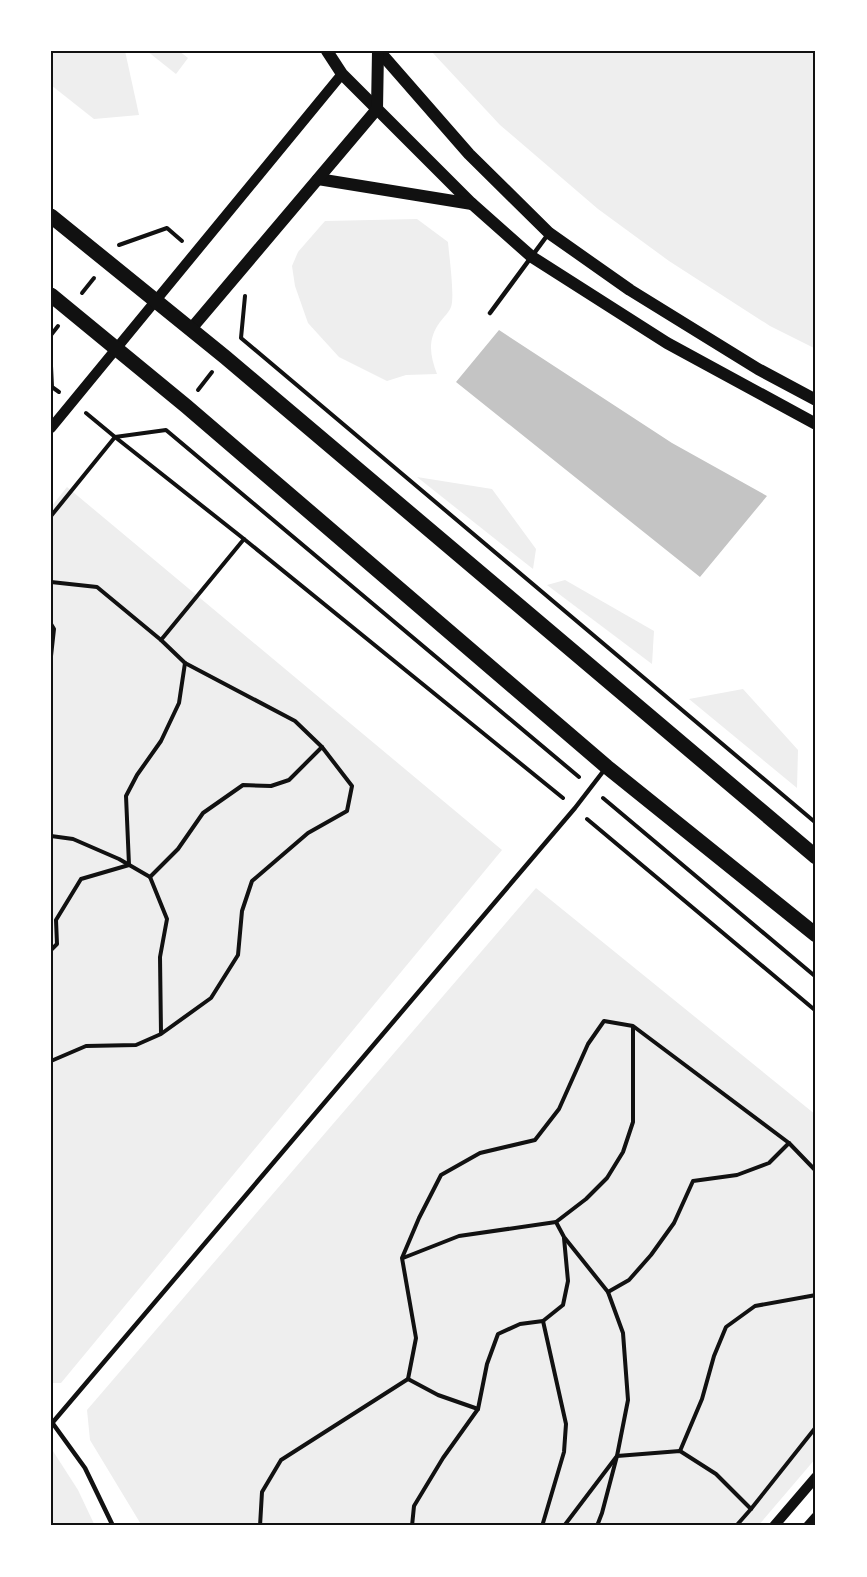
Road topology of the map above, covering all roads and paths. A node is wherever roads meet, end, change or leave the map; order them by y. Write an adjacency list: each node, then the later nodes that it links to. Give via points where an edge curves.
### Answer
1 (327, 51): 3 (main road)
2 (378, 51): 4 (main road); 8 (main road, via 469,154)
3 (342, 74): 4 (main road); 11 (street)
4 (377, 109): 5 (main road); 6 (main road)
5 (318, 179): 6 (main road); 14 (main road)
6 (472, 204): 12 (main road)
7 (51, 216): 13 (main road)
8 (549, 233): 12 (lane); 25 (main road, via 630,290)
9 (110, 238): 10 (path)
10 (119, 245): 11 (path, via 167,228); 13 (path)
11 (195, 252): 16 (street)
12 (532, 257): 18 (lane); 28 (main road, via 667,343)
13 (107, 261): 16 (main road); 17 (path)
14 (231, 282): 19 (main road); 21 (path, via 246,294)
15 (51, 295): 17 (main road)
16 (155, 300): 19 (main road); 22 (street)
17 (69, 310): 20 (path); 22 (main road)
18 (490, 313)
19 (191, 329): 23 (main road)
20 (51, 335)
21 (241, 338): 23 (path); 43 (path)
22 (115, 348): 26 (street); 27 (main road)
23 (225, 357): 27 (path); 45 (main road)
24 (51, 366): 26 (path, via 52,387)
25 (816, 400)
26 (72, 402): 29 (street); 31 (path)
27 (186, 406): 30 (path); 40 (main road)
28 (816, 424)
29 (51, 428)
30 (166, 430): 31 (path); 41 (path)
31 (115, 437): 32 (path); 33 (path)
32 (51, 516)
33 (244, 539): 36 (path); 42 (path)
34 (51, 582): 36 (path, via 97,587)
35 (51, 624): 37 (path)
36 (161, 640): 38 (path)
37 (51, 656)
38 (185, 663): 39 (path, via 296,721); 46 (path, via 179,703 161,741 126,796)
39 (322, 747): 47 (path, via 289,780 271,786 243,785 203,813 178,849); 55 (path, via 352,786 347,811 308,834 252,880 242,911 238,955 211,998)
40 (607, 767): 41 (lane); 50 (main road)
41 (590, 787): 42 (lane); 52 (path)
42 (575, 808): 53 (path); 67 (lane)
43 (816, 823)
44 (51, 836): 46 (path, via 73,839)
45 (816, 857)
46 (129, 865): 47 (path); 49 (path, via 81,879)
47 (150, 878): 55 (path, via 167,920 160,957)
48 (51, 918): 49 (path)
49 (56, 920): 51 (path, via 57,944)
50 (816, 935)
51 (51, 950)
52 (816, 977)
53 (816, 1011)
54 (633, 1026): 57 (path); 59 (path, via 633,1122 623,1152 607,1178); 61 (path, via 604,1022 588,1044 559,1109 535,1140 480,1153 441,1174)
55 (160, 1034): 56 (path, via 136,1045 86,1046)
56 (51, 1061)
57 (789, 1143): 58 (path); 62 (path, via 768,1163 737,1174 693,1181 674,1223 651,1256 629,1280)
58 (816, 1171)
59 (556, 1222): 60 (path); 61 (path, via 459,1236)
60 (564, 1237): 62 (path); 64 (path, via 568,1281 565,1297 563,1305)
61 (402, 1258): 65 (path, via 416,1338)
62 (608, 1292): 70 (path, via 623,1333 628,1400)
63 (816, 1295): 69 (path, via 755,1306 726,1327)
64 (543, 1322): 66 (path, via 520,1324 498,1334); 77 (path, via 566,1424 564,1452)
65 (408, 1379): 66 (path); 75 (path, via 281,1460 262,1492)
66 (478, 1409): 76 (path, via 414,1506)
67 (52, 1421): 74 (lane, via 85,1468)
68 (816, 1427): 72 (path)
69 (680, 1451): 70 (path); 72 (path, via 716,1474)
70 (617, 1456): 78 (path); 79 (path)
71 (816, 1477): 81 (street)
72 (751, 1509): 80 (path)
73 (816, 1517): 82 (street)
74 (113, 1526)
75 (260, 1526)
76 (412, 1526)
77 (544, 1526)
78 (564, 1526)
79 (597, 1526)
80 (736, 1526)
81 (774, 1526)
82 (808, 1526)

